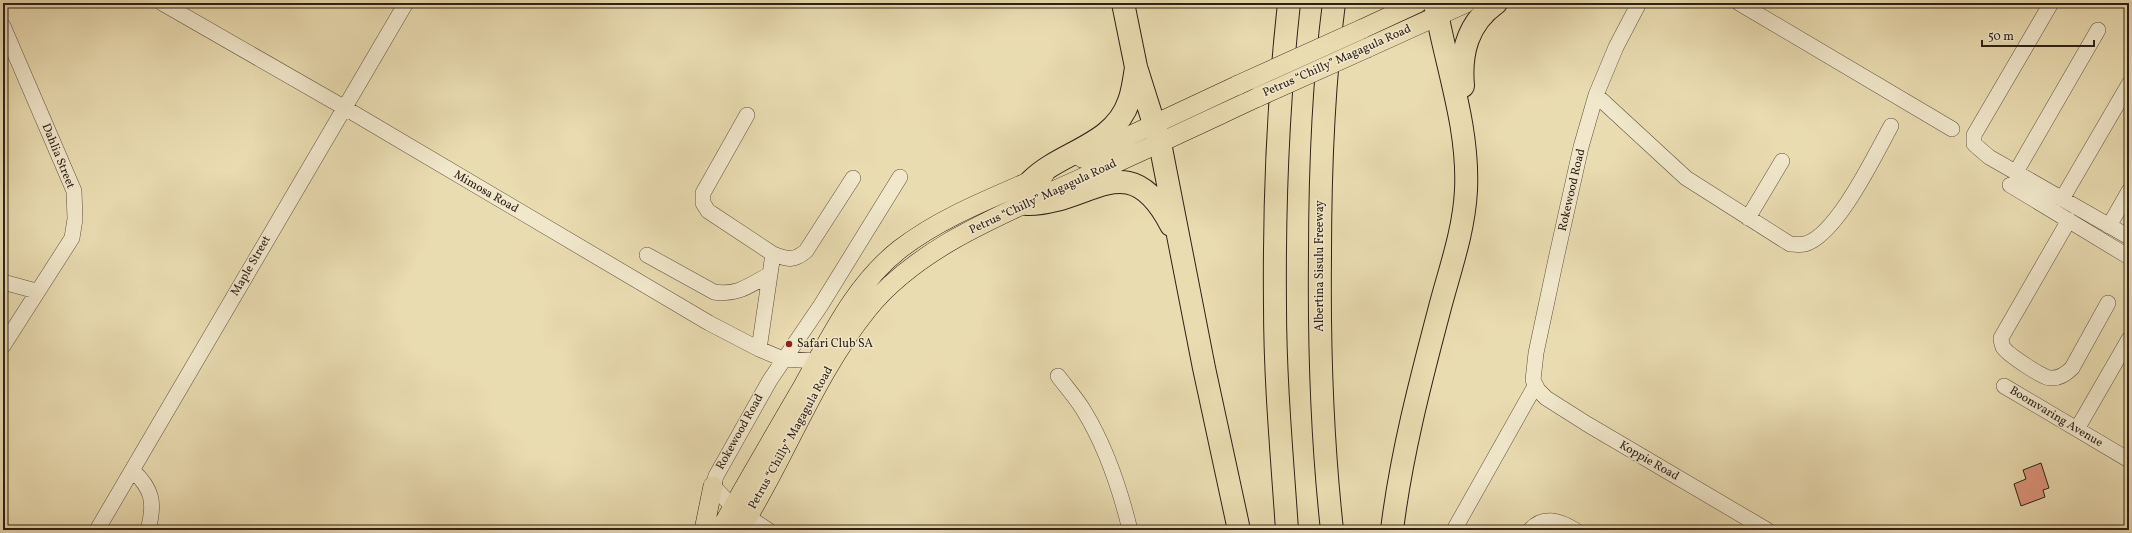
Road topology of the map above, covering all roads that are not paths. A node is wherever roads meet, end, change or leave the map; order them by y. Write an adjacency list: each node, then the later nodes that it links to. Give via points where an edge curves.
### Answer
1 (162, 3): 18 (street, Mimosa Road)
2 (406, 3): 18 (street, Maple Street)
3 (1122, 3): 15 (highway)
4 (1289, 3): 64 (highway, via 1276,197 1275,307)
5 (1334, 3): 65 (highway, Albertina Sisulu Freeway, via 1320,169 1320,380)
6 (1418, 3): 23 (main road, Petrus “Chilly” Magagula Road, bridge, via 1238,85)
7 (1466, 3): 12 (main road, Petrus “Chilly” Magagula Road)
8 (1496, 3): 20 (highway, via 1473,26 1464,49 1461,67 1465,107)
9 (1639, 3): 17 (street, Rokewood Road, via 1616,47)
10 (1739, 3): 22 (street)
11 (2050, 5): 27 (street, via 1974,135 1974,144 1977,148)
12 (1436, 9): 20 (highway); 23 (main road, Petrus “Chilly” Magagula Road, bridge, via 1366,48 1258,97)
13 (3, 26): 42 (street, Dahlia Street, via 74,190 75,219 72,238)
14 (2098, 30): 27 (street)
15 (1136, 67): 23 (highway); 28 (highway, via 1129,102 1115,126 1088,146 1042,170)
16 (2129, 84): 30 (street)
17 (1596, 95): 32 (street, via 1686,178); 50 (street, Rokewood Road, via 1581,147 1539,339 1534,369)
18 (344, 108): 46 (street, Mimosa Road, via 637,281); 54 (street, Maple Street)
19 (748, 115): 37 (street, via 703,193 703,203 708,211)
20 (1462, 124): 66 (highway, via 1466,159 1464,213 1414,407)
21 (1891, 126): 32 (street, via 1856,192 1838,216 1811,242 1790,244)
22 (1952, 129)
23 (1158, 134): 28 (main road, Petrus “Chilly” Magagula Road); 31 (main road, Petrus “Chilly” Magagula Road); 36 (highway)
24 (1782, 160): 32 (street)
25 (853, 178): 37 (street, via 806,251 798,258 790,260)
26 (900, 178): 47 (street, Rokewood Road, via 821,305)
27 (2013, 178): 30 (street); 33 (street)
28 (1031, 181): 48 (main road, Petrus “Chilly” Magagula Road, via 954,215 899,250 880,266 852,301)
29 (2129, 191): 34 (street)
30 (2062, 199): 34 (street)
31 (1027, 204): 36 (highway, via 1053,200 1105,183 1127,183 1142,188 1157,202); 56 (main road, Petrus “Chilly” Magagula Road, via 958,237 930,254 908,270 867,309 821,379)
32 (1748, 218)
33 (2069, 220): 39 (street); 43 (street, via 2001,338 2002,346 2048,378 2058,378 2072,368)
34 (2109, 226): 35 (street)
35 (2129, 237)
36 (1180, 242): 63 (highway)
37 (773, 254): 40 (street)
38 (647, 255): 40 (street, via 714,292 727,294 740,290)
39 (2129, 257)
40 (770, 274): 46 (street)
41 (3, 282): 42 (street)
42 (36, 292): 45 (street, Dahlia Street)
43 (2108, 303)
44 (2129, 339): 52 (street)
45 (3, 346)
46 (759, 349): 47 (street, Mimosa Road)
47 (783, 359): 48 (street, Mimosa Road); 55 (street, Rokewood Road, via 721,464)
48 (817, 361): 56 (main road, Petrus “Chilly” Magagula Road)
49 (1058, 376): 62 (street, via 1084,410 1102,445 1122,498)
50 (1535, 386): 67 (street); 70 (street, Koppie Road, via 1546,398 1587,424)
51 (2004, 386): 52 (street, Boomvaring Avenue)
52 (2077, 429): 53 (street, Boomvaring Avenue)
53 (2129, 460)
54 (132, 470): 57 (street, Maple Street); 58 (street, via 142,480 150,496 152,513)
55 (713, 486): 56 (street); 59 (main road)
56 (740, 518): 60 (main road, Petrus “Chilly” Magagula Road); 61 (street)
57 (97, 530)
58 (148, 530)
59 (704, 530)
60 (720, 530)
61 (768, 530)
62 (1130, 530)
63 (1239, 530)
64 (1287, 530)
65 (1332, 530)
66 (1392, 530)
67 (1454, 530)
68 (1530, 530): 69 (street, via 1551,520)
69 (1575, 530)
70 (1767, 530)

